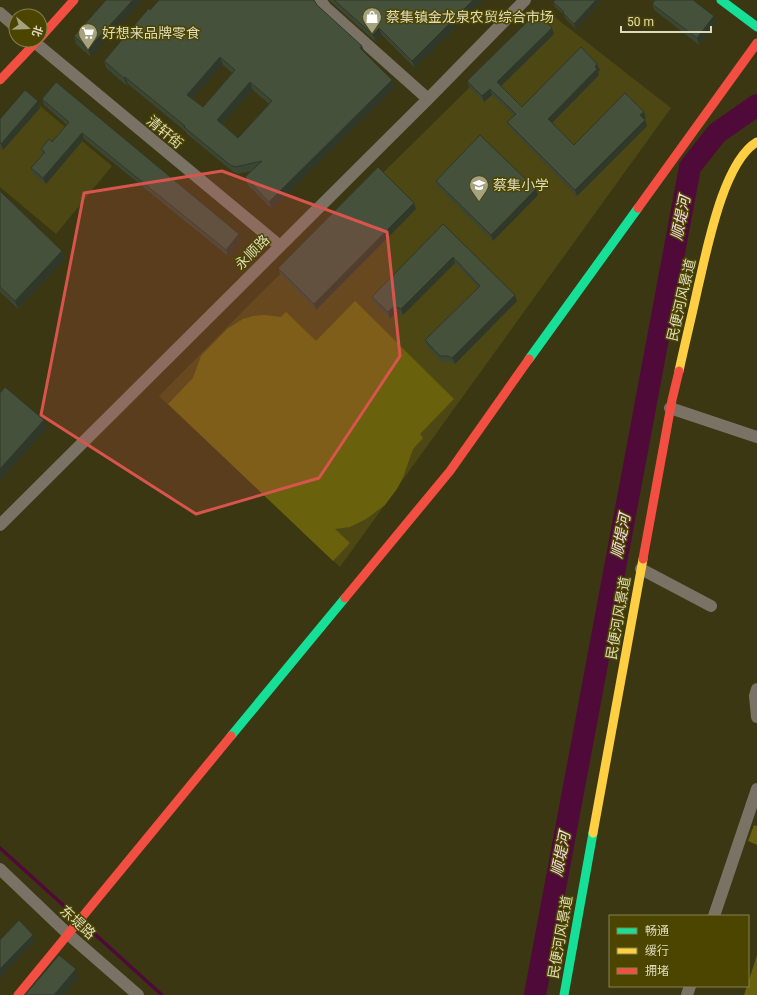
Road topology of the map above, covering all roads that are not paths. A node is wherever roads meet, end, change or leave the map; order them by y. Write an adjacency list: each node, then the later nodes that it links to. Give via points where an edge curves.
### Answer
1 (74, 0): 7 (street)
2 (320, 0): 13 (street)
3 (525, 0): 13 (street, 永顺路)
4 (721, 0): 8 (street)
5 (0, 13): 6 (street)
6 (8, 20)
7 (48, 27)
8 (757, 27)
9 (757, 43): 26 (street, via 450,471)
10 (29, 48): 12 (street)
11 (45, 48): 15 (street, 清轩街)
12 (0, 80)
13 (428, 99): 15 (street, 永顺路)
14 (757, 142): 16 (street, 民便河风景道, via 741,157 720,201)
15 (280, 246): 18 (street, 永顺路)
16 (670, 408): 17 (street); 19 (street, 民便河风景道)
17 (757, 437)
18 (0, 525)
19 (641, 569): 20 (street); 29 (street, 民便河风景道)
20 (711, 606)
21 (757, 689): 22 (street)
22 (757, 717)
23 (757, 788): 25 (street)
24 (0, 869): 26 (street, 东堤路)
25 (714, 915)
26 (68, 934): 27 (street); 28 (street, 东堤路)
27 (18, 995)
28 (138, 995)
29 (564, 995)

